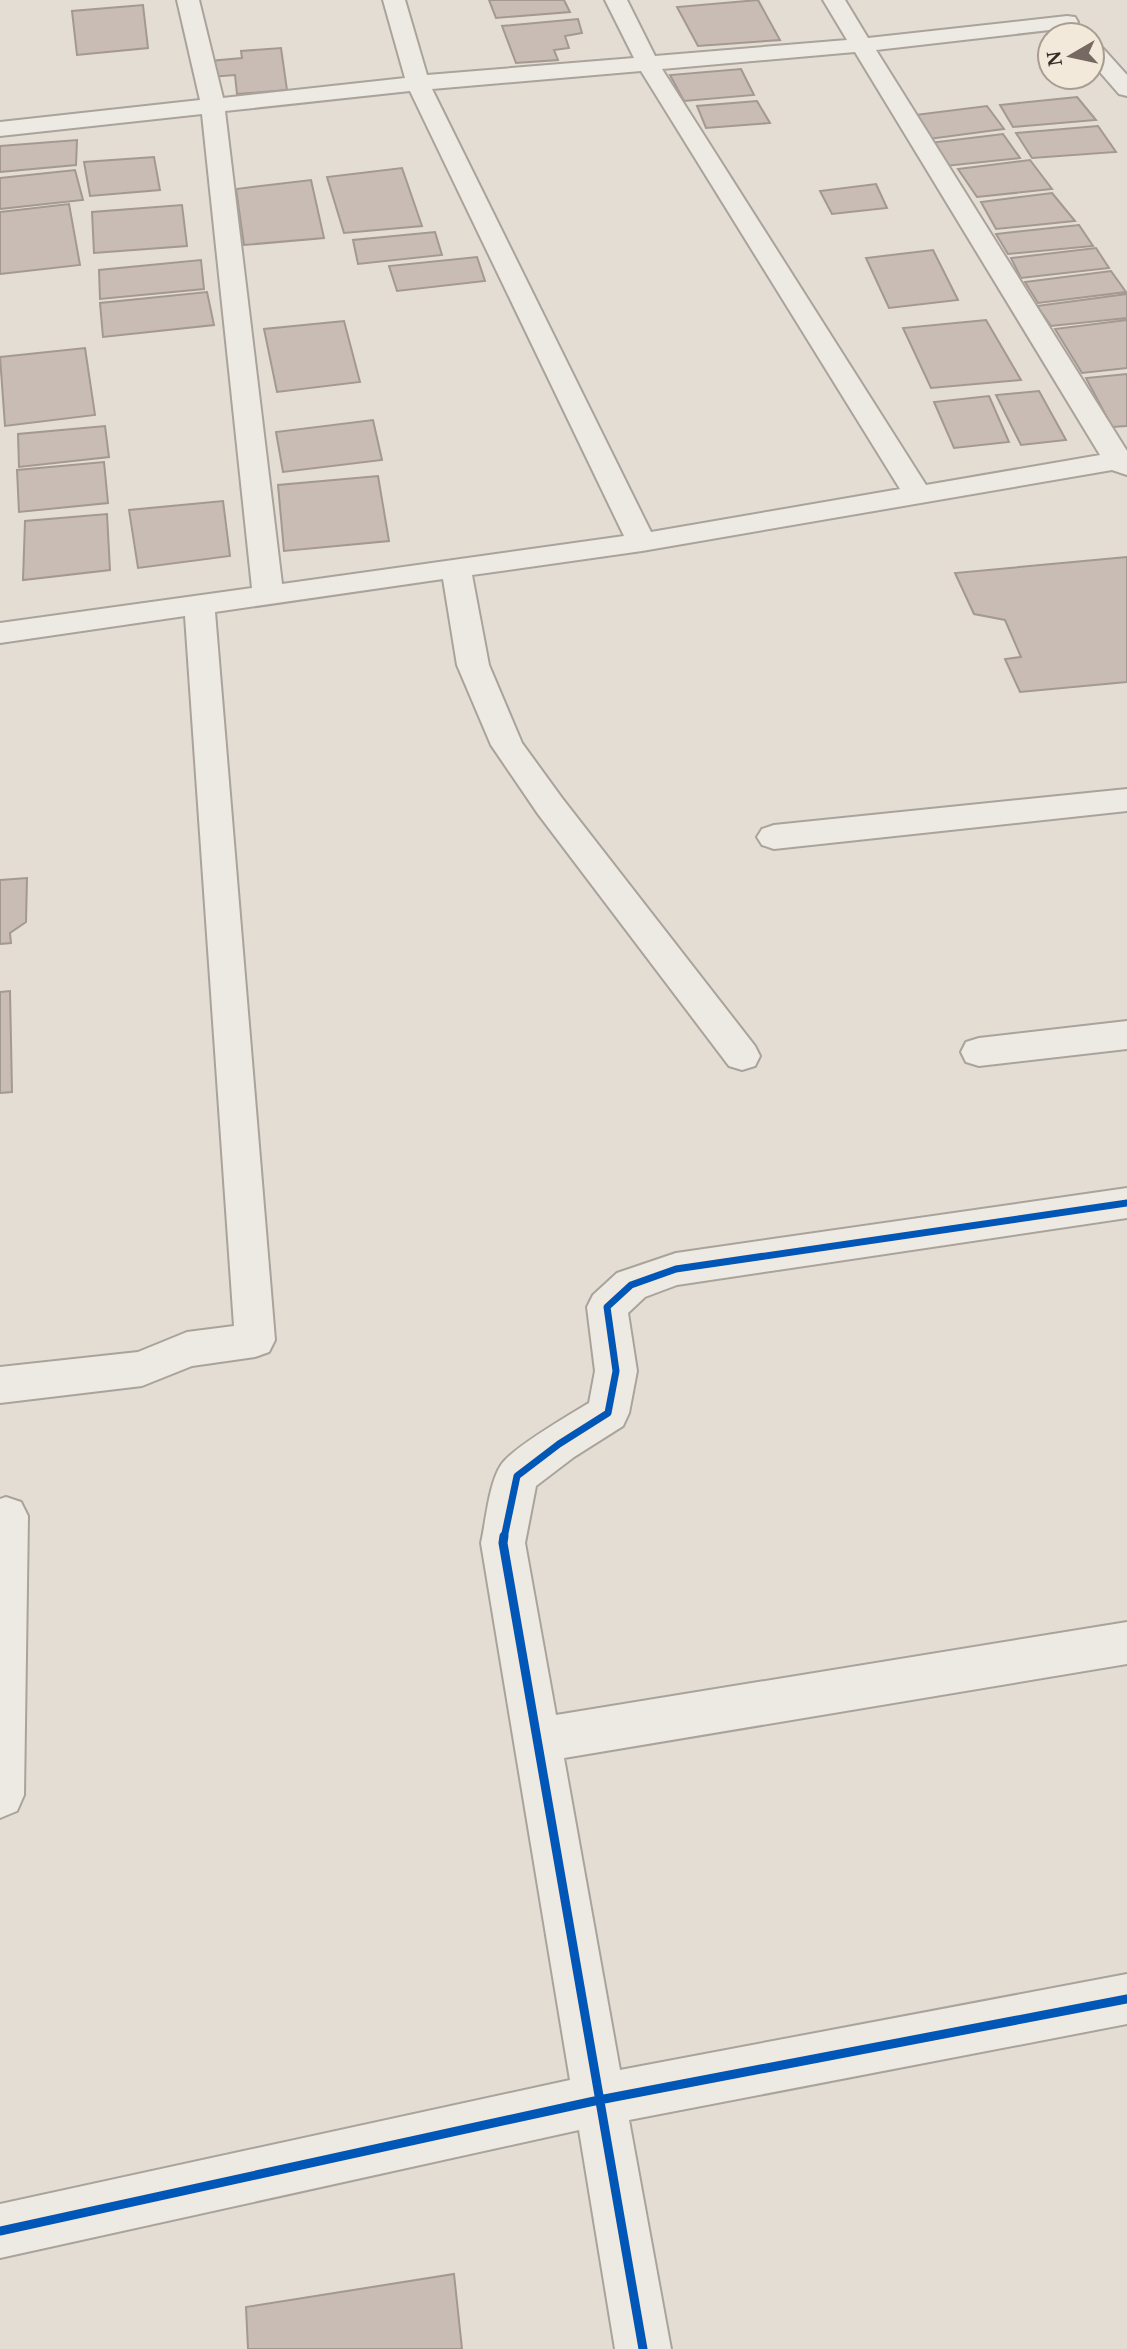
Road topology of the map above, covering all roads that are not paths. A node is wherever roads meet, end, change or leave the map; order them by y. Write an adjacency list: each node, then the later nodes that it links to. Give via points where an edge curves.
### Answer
1 (188, 0): 13 (street)
2 (394, 0): 11 (street)
3 (616, 0): 9 (street)
4 (834, 0): 8 (street)
5 (1048, 0): 6 (street)
6 (1065, 21)
7 (1036, 32): 8 (street)
8 (860, 45): 9 (street); 15 (street)
9 (647, 62): 11 (street); 16 (street)
10 (1106, 66): 12 (street)
11 (418, 83): 13 (street); 17 (street)
12 (1127, 89)
13 (214, 106): 14 (street); 19 (street)
14 (0, 129)
15 (1124, 462): 16 (street)
16 (917, 494): 17 (street)
17 (642, 542): 18 (street)
18 (456, 570): 19 (street); 26 (street, via 472,665 507,745)
19 (268, 593): 20 (street)
20 (200, 606): 21 (street); 28 (street, via 255,1340 187,1349 142,1369)
21 (0, 633)
22 (1127, 800): 23 (street)
23 (774, 837)
24 (1127, 1035): 25 (street)
25 (979, 1052)
26 (741, 1056)
27 (1127, 1203): 31 (street, via 676,1269 631,1285 607,1307 616,1371 608,1413 517,1476 503,1543)
28 (0, 1385)
29 (6, 1516): 32 (street)
30 (1127, 1643): 31 (street)
31 (538, 1740): 34 (street)
32 (0, 1795)
33 (1127, 1999): 34 (street)
34 (599, 2100): 35 (street); 36 (street)
35 (0, 2231)
36 (643, 2349)

